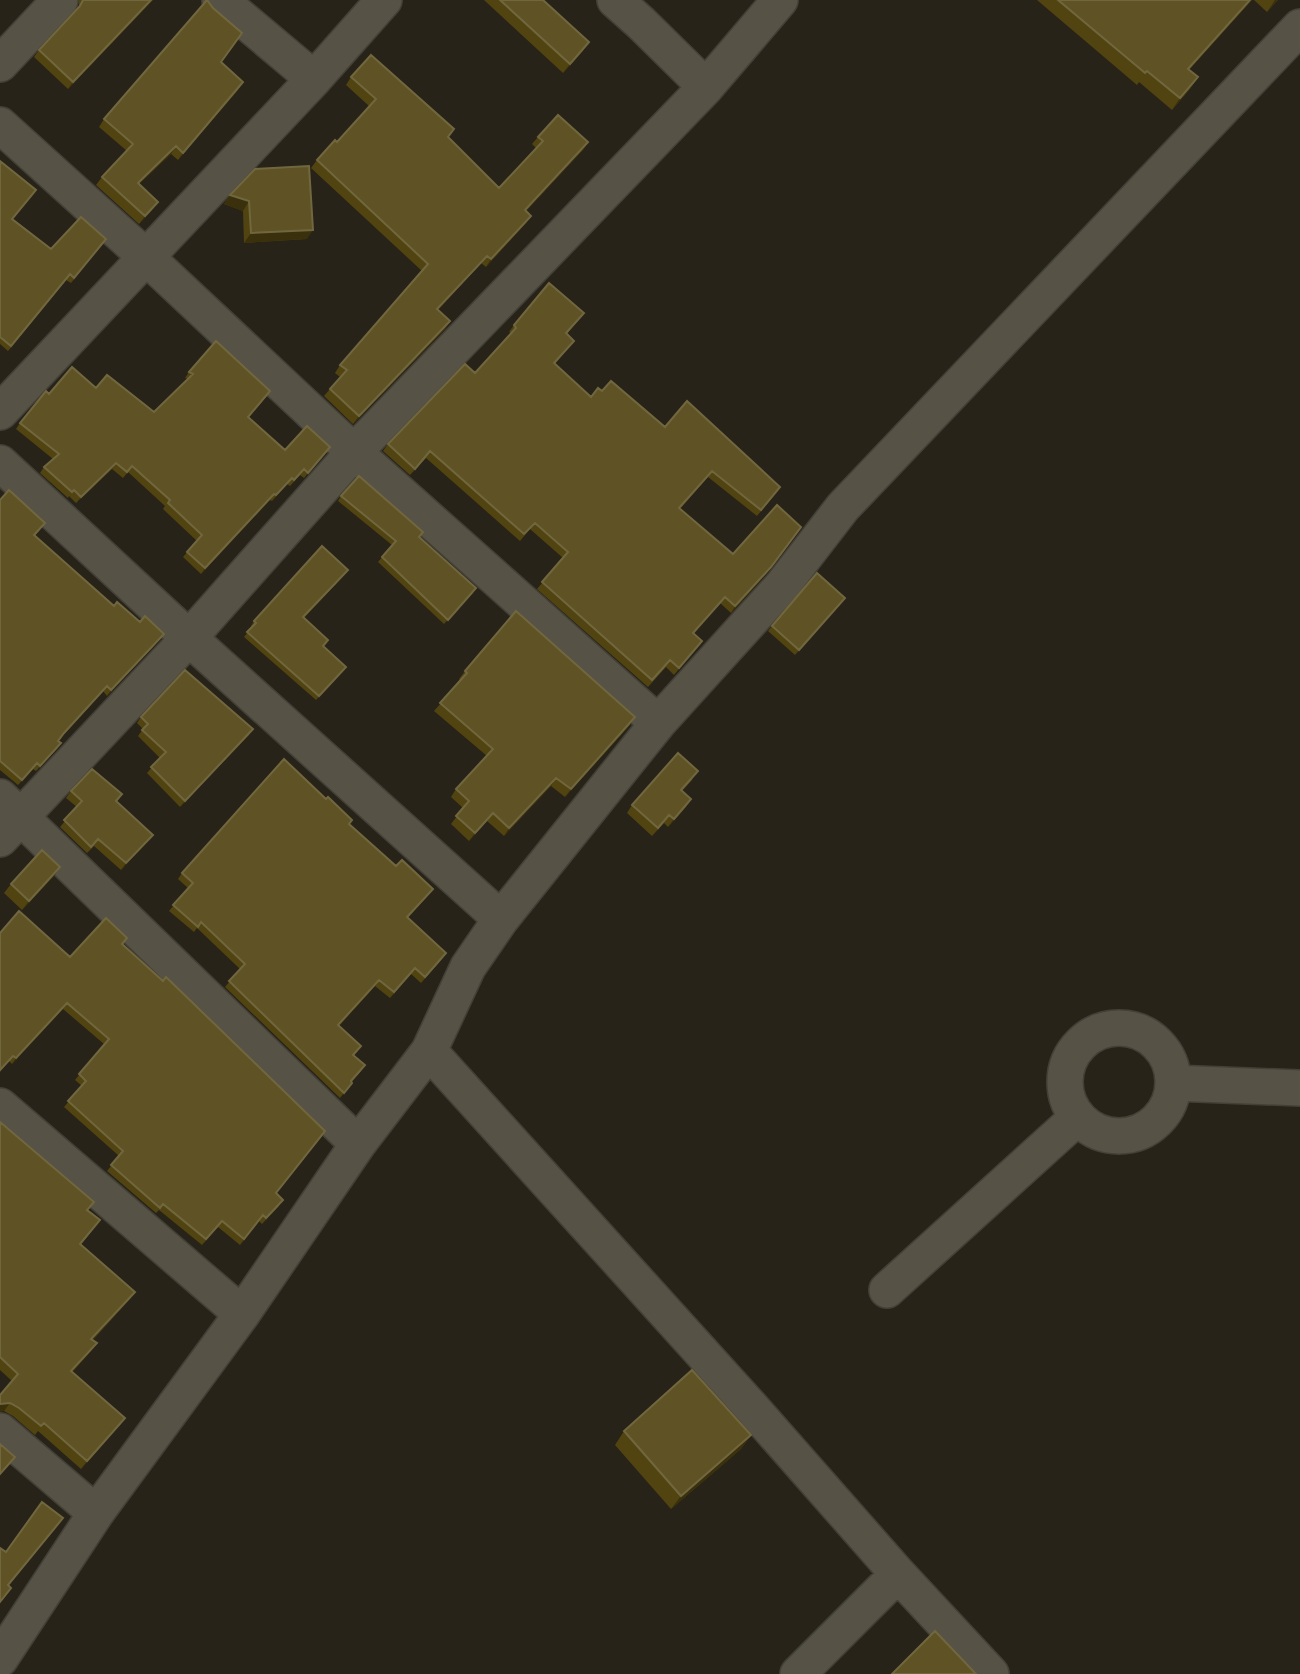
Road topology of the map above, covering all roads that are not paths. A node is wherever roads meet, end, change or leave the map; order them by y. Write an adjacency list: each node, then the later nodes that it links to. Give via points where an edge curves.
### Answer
1 (60, 0): 7 (street)
2 (220, 0): 8 (street)
3 (384, 0): 8 (street)
4 (615, 0): 9 (street)
5 (780, 0): 9 (street)
6 (1300, 27): 16 (street, via 843,507 782,586)
7 (0, 64)
8 (314, 79): 11 (street)
9 (706, 88): 13 (street)
10 (0, 125): 11 (street)
11 (146, 257): 12 (street); 13 (street)
12 (0, 412)
13 (354, 452): 15 (street); 16 (street)
14 (0, 463): 15 (street)
15 (189, 638): 17 (street); 18 (street)
16 (658, 723): 18 (street)
17 (7, 817): 24 (street)
18 (501, 919): 19 (street, via 468,967)
19 (429, 1051): 24 (street); 29 (street)
20 (1173, 1083): 21 (street); 23 (street, via 1165,1111 1130,1135 1101,1133); 23 (street, via 1166,1055 1144,1034 1123,1029 1101,1031 1088,1038 1069,1060 1066,1090)
21 (1300, 1088)
22 (0, 1106): 26 (street)
23 (1078, 1117): 25 (street)
24 (358, 1144): 26 (street)
25 (887, 1290)
26 (242, 1314): 28 (street)
27 (0, 1431): 28 (street)
28 (96, 1513): 30 (street)
29 (898, 1574): 31 (street); 32 (street)
30 (0, 1659)
31 (797, 1674)
32 (991, 1674)

